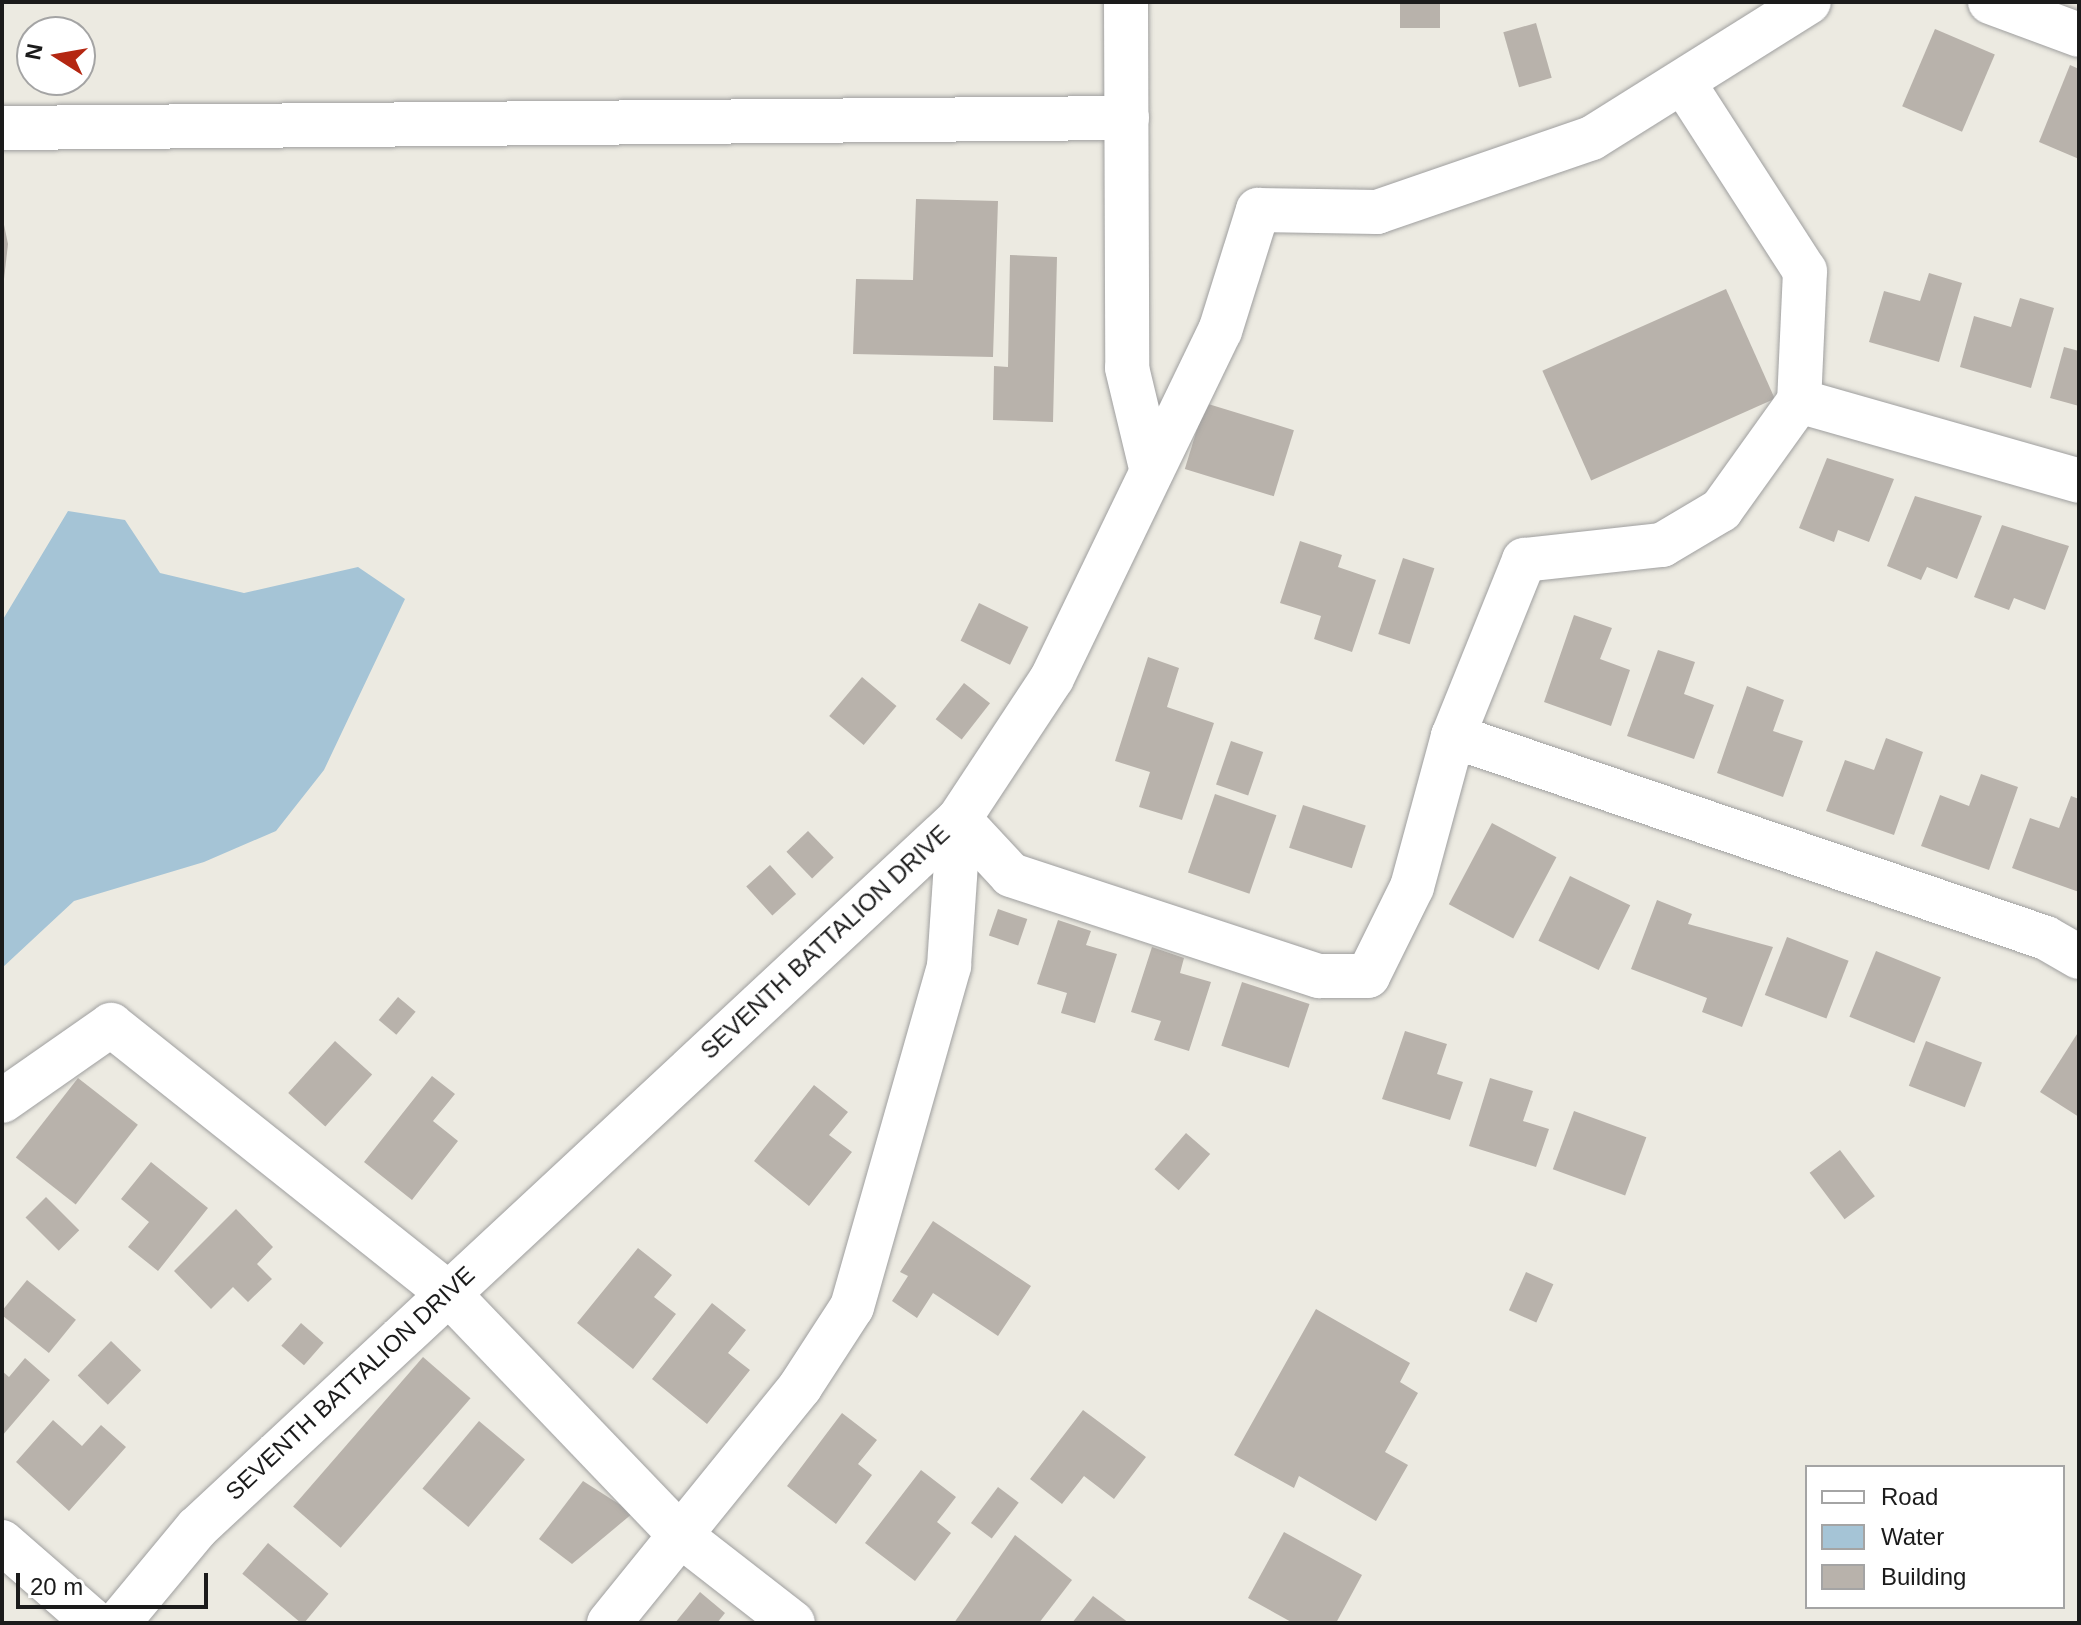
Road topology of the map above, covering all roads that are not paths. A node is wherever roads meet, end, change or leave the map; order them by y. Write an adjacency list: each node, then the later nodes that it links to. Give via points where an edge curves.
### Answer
1 (1126, 2): 6 (street)
2 (1809, 2): 5 (street)
3 (1990, 2): 4 (street)
4 (2079, 35)
5 (1683, 82): 8 (street, via 1805,271); 9 (street, SEVENTH BATTALION DRIVE, via 1592,138 1377,212 1258,210 1220,331)
6 (1127, 118): 7 (street); 9 (street, via 1127,368)
7 (2, 128)
8 (1799, 401): 10 (street); 11 (street, via 1721,510 1662,545 1524,560)
9 (1151, 468): 12 (street, SEVENTH BATTALION DRIVE, via 1052,678)
10 (2079, 481)
11 (1453, 736): 12 (street, via 1412,887 1368,976 1319,976 1011,875); 13 (street, via 2046,938)
12 (959, 819): 15 (street, SEVENTH BATTALION DRIVE); 16 (street, via 949,966 852,1307 800,1387)
13 (2079, 957)
14 (2, 1101): 15 (street, via 111,1025)
15 (446, 1291): 16 (street); 19 (street, SEVENTH BATTALION DRIVE, via 197,1528)
16 (680, 1535): 20 (street); 21 (street)
17 (2, 1542): 18 (street)
18 (95, 1623)
19 (118, 1623)
20 (609, 1623)
21 (793, 1623)

